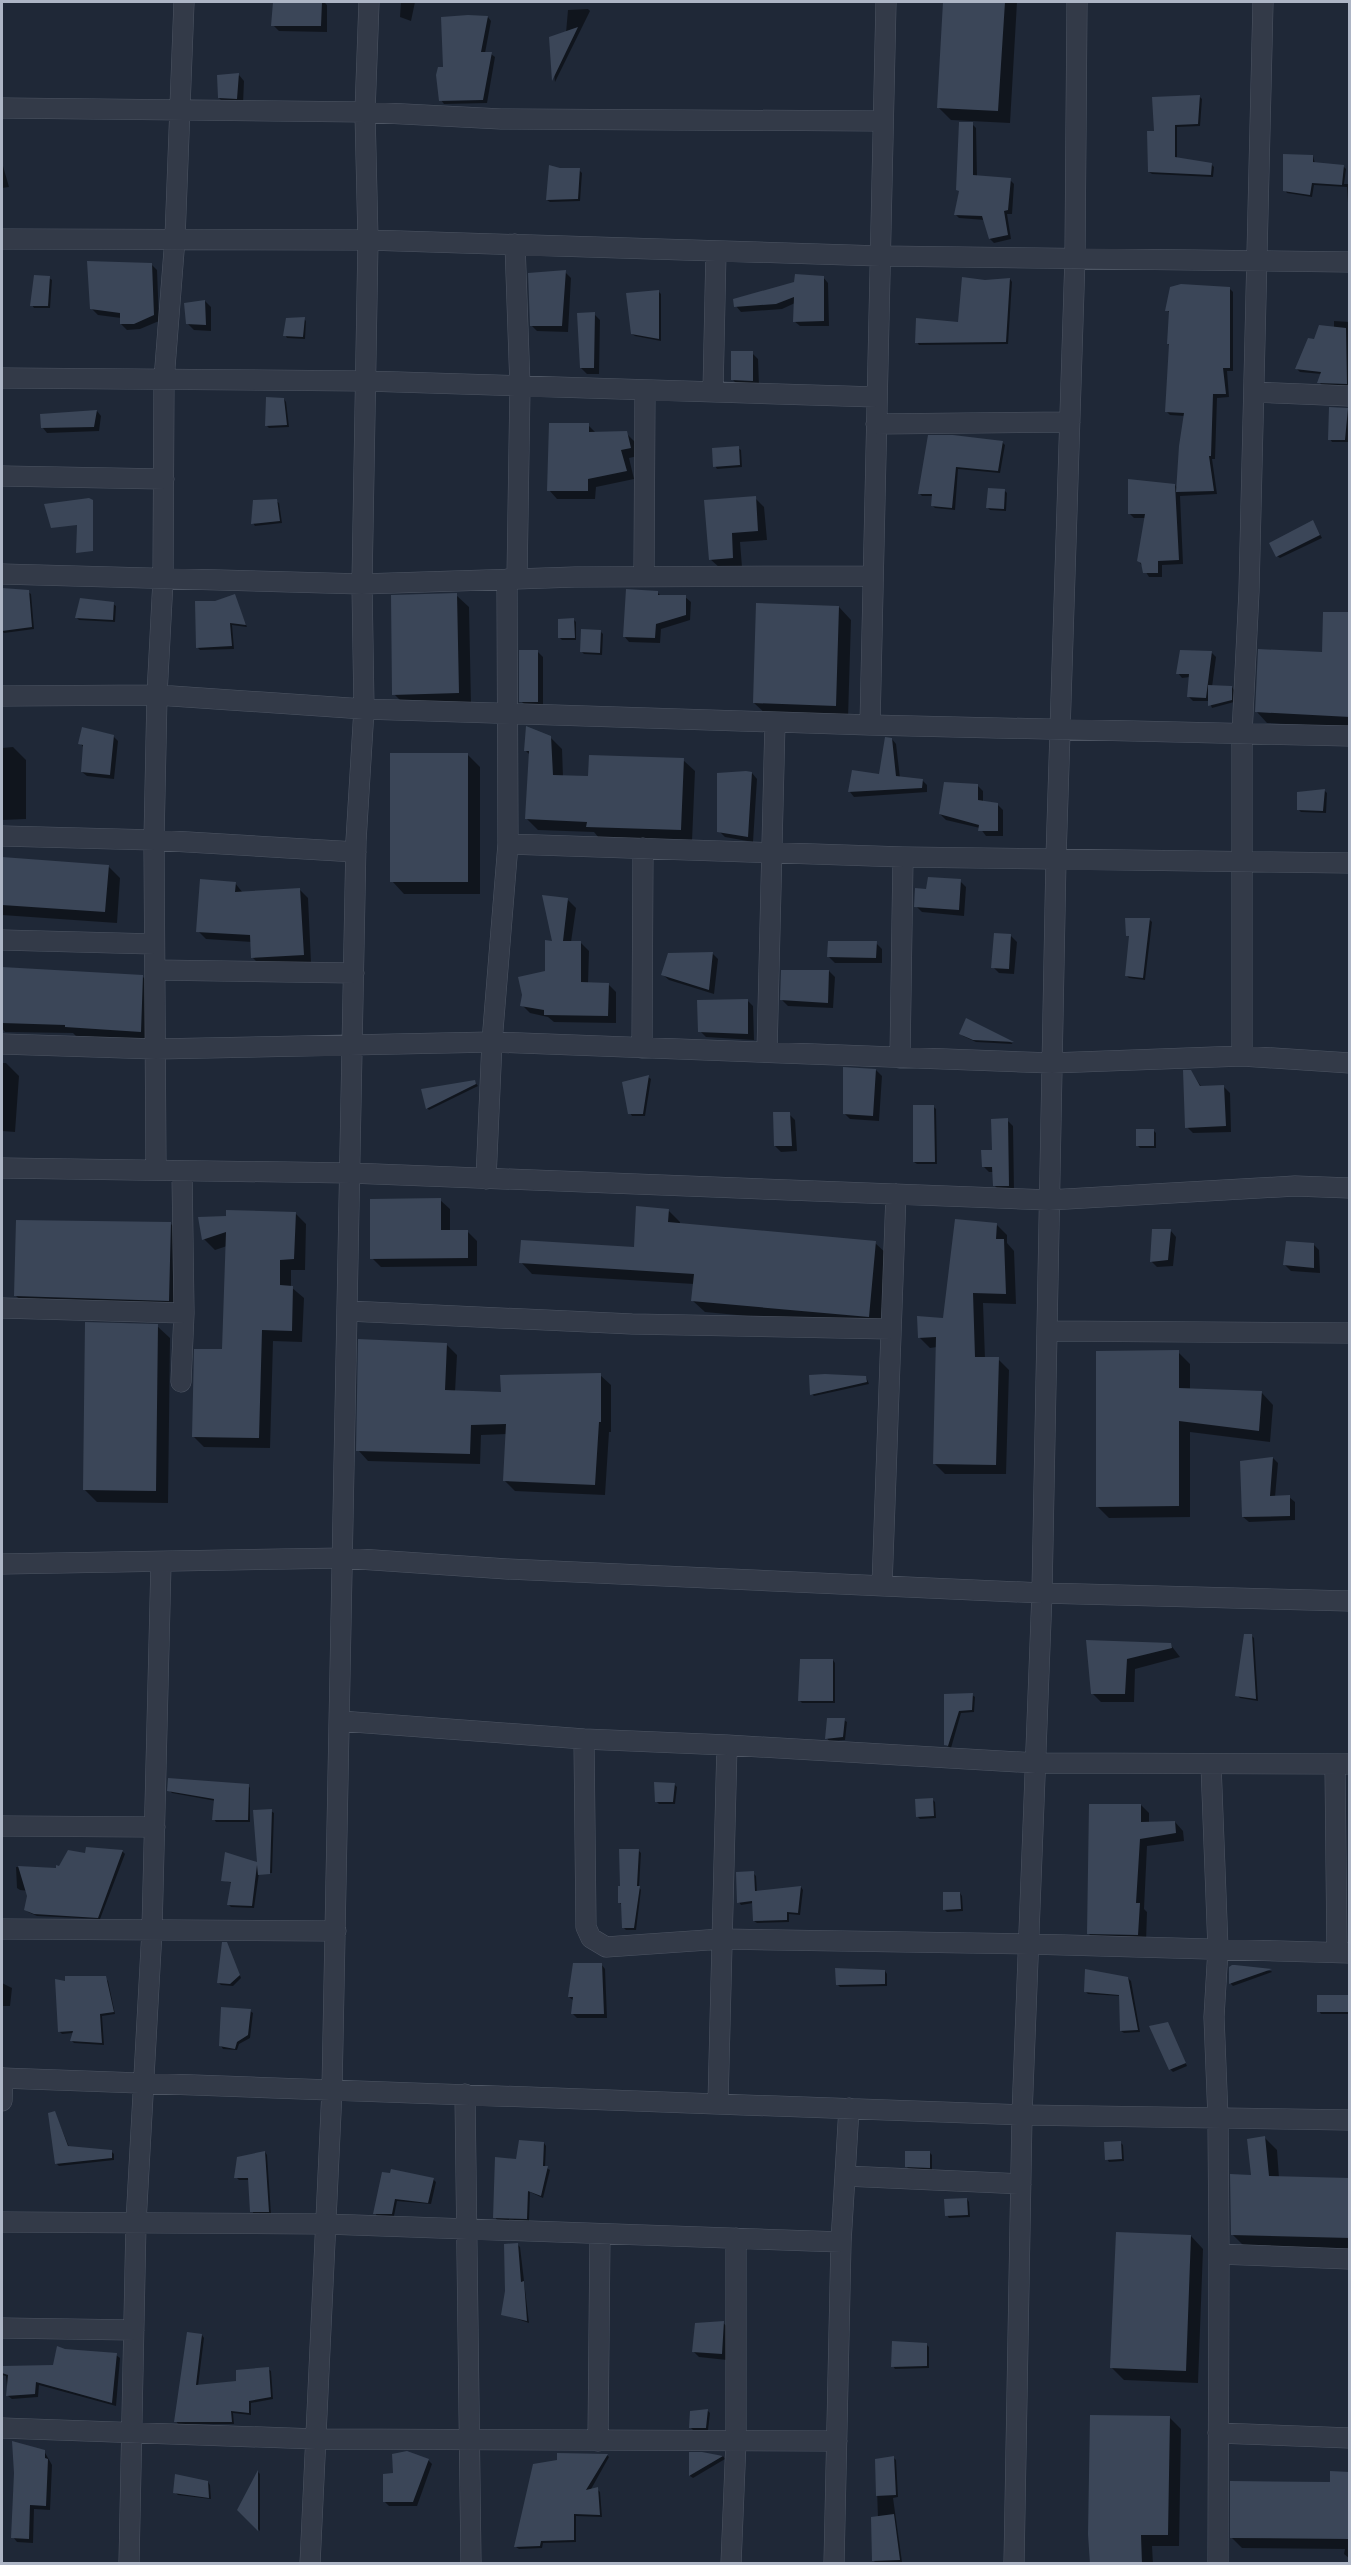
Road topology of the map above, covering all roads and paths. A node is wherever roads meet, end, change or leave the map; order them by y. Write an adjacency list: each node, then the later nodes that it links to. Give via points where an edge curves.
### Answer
1 (183, 2): 7 (street)
2 (369, 2): 8 (street)
3 (886, 2): 9 (street)
4 (1077, 2): 16 (street)
5 (1263, 2): 17 (street)
6 (2, 108): 7 (street)
7 (178, 110): 8 (street); 10 (street)
8 (366, 112): 9 (street, via 501,118); 12 (street)
9 (883, 121): 15 (street)
10 (175, 238): 11 (street); 12 (street); 20 (street)
11 (2, 239)
12 (368, 240): 13 (street); 21 (street)
13 (515, 244): 14 (street); 22 (street)
14 (716, 251): 15 (street); 24 (street)
15 (880, 256): 16 (street); 27 (street)
16 (1075, 257): 17 (street); 28 (street)
17 (1257, 260): 18 (street); 25 (street)
18 (1350, 262)
19 (2, 378): 20 (street)
20 (164, 380): 21 (street); 31 (street)
21 (366, 381): 22 (street); 37 (street)
22 (520, 386): 23 (street); 35 (street)
23 (645, 390): 24 (street); 33 (street)
24 (714, 392): 27 (street)
25 (1254, 392): 26 (street); 45 (street)
26 (1350, 396)
27 (876, 397): 29 (street)
28 (1070, 422): 29 (street); 44 (street)
29 (876, 424): 34 (street)
30 (2, 476): 31 (street)
31 (164, 479): 36 (street)
32 (2, 574): 36 (street)
33 (644, 576): 34 (street); 35 (street)
34 (873, 576): 43 (street)
35 (512, 579): 37 (street); 41 (street)
36 (163, 580): 37 (street); 38 (street)
37 (362, 584): 40 (street)
38 (157, 695): 39 (street); 40 (street); 48 (street)
39 (2, 696)
40 (364, 709): 41 (street); 51 (street)
41 (507, 714): 42 (street); 49 (street)
42 (775, 722): 43 (street); 52 (street)
43 (870, 725): 44 (street)
44 (1060, 728): 45 (street); 54 (street)
45 (1242, 734): 46 (street); 55 (street)
46 (1350, 736)
47 (2, 836): 48 (street)
48 (154, 840): 51 (street); 58 (street)
49 (508, 844): 50 (street); 61 (street)
50 (643, 848): 52 (street); 64 (street)
51 (356, 852): 60 (street)
52 (773, 852): 53 (street); 66 (street)
53 (903, 857): 54 (street); 68 (street)
54 (1056, 858): 55 (street); 69 (street)
55 (1242, 861): 56 (street); 67 (street)
56 (1350, 863)
57 (2, 940): 58 (street)
58 (154, 944): 59 (street)
59 (155, 970): 60 (street); 65 (street)
60 (354, 973): 63 (street)
61 (492, 1042): 63 (street); 64 (street); 75 (street)
62 (2, 1044): 65 (street)
63 (353, 1044): 65 (street); 74 (street)
64 (642, 1048): 66 (street)
65 (156, 1049): 72 (street)
66 (767, 1052): 68 (street)
67 (1242, 1056): 69 (street); 70 (street)
68 (900, 1058): 69 (street)
69 (1052, 1063): 78 (street)
70 (1350, 1063)
71 (2, 1168): 72 (street)
72 (156, 1170): 73 (street)
73 (182, 1171): 74 (street); 81 (street)
74 (350, 1173): 75 (street); 80 (street)
75 (486, 1179): 77 (street)
76 (1350, 1188): 78 (street, via 1295,1186)
77 (896, 1194): 78 (street); 82 (street)
78 (1049, 1200): 83 (street)
79 (2, 1308): 81 (street)
80 (348, 1311): 82 (street, via 632,1324); 86 (street)
81 (184, 1313): 85 (street)
82 (891, 1329): 89 (street)
83 (1047, 1331): 84 (street); 90 (street)
84 (1350, 1333)
85 (181, 1382)
86 (344, 1558): 87 (street); 89 (street); 92 (street)
87 (161, 1563): 88 (street); 99 (street)
88 (2, 1564)
89 (882, 1586): 90 (street)
90 (1042, 1593): 91 (street); 95 (street)
91 (1350, 1601)
92 (340, 1721): 93 (street); 102 (street)
93 (584, 1739): 94 (street); 103 (street, via 586,1926 591,1938 606,1947)
94 (727, 1745): 95 (street); 103 (street)
95 (1036, 1763): 96 (street); 104 (street)
96 (1212, 1764): 97 (street); 105 (street)
97 (1342, 1764): 106 (street)
98 (2, 1826): 99 (street)
99 (155, 1827): 101 (street)
100 (2, 1929): 101 (street)
101 (152, 1930): 102 (street); 108 (street)
102 (336, 1931): 109 (street)
103 (722, 1939): 104 (street); 112 (street)
104 (1029, 1944): 105 (street); 114 (street)
105 (1218, 1949): 106 (street); 115 (street, via 1214,2027)
106 (1343, 1953)
107 (2, 2078): 108 (street); 111 (street)
108 (144, 2084): 109 (street); 120 (street)
109 (332, 2090): 110 (street); 121 (street)
110 (465, 2094): 112 (street); 122 (street)
111 (2, 2101)
112 (718, 2103): 113 (street)
113 (849, 2108): 114 (street); 117 (street)
114 (1022, 2115): 115 (street); 118 (street)
115 (1218, 2118): 116 (street); 126 (street)
116 (1350, 2120)
117 (845, 2176): 118 (street); 125 (street)
118 (1021, 2184): 144 (street)
119 (2, 2222): 120 (street)
120 (136, 2223): 121 (street); 129 (street)
121 (326, 2224): 122 (street); 134 (street)
122 (468, 2230): 123 (street); 135 (street)
123 (600, 2234): 124 (street); 136 (street)
124 (736, 2238): 125 (street); 137 (street)
125 (841, 2242): 138 (street)
126 (1219, 2254): 127 (street); 132 (street)
127 (1350, 2259)
128 (2, 2328): 129 (street)
129 (134, 2330): 131 (street)
130 (2, 2428): 131 (street)
131 (132, 2433): 134 (street); 139 (street)
132 (1218, 2433): 133 (street); 145 (street)
133 (1350, 2438)
134 (316, 2439): 135 (street); 140 (street)
135 (471, 2440): 136 (street); 141 (street)
136 (598, 2441): 137 (street)
137 (736, 2441): 138 (street); 142 (street)
138 (837, 2441): 143 (street)
139 (129, 2564)
140 (310, 2564)
141 (471, 2564)
142 (731, 2564)
143 (834, 2564)
144 (1014, 2564)
145 (1218, 2564)

